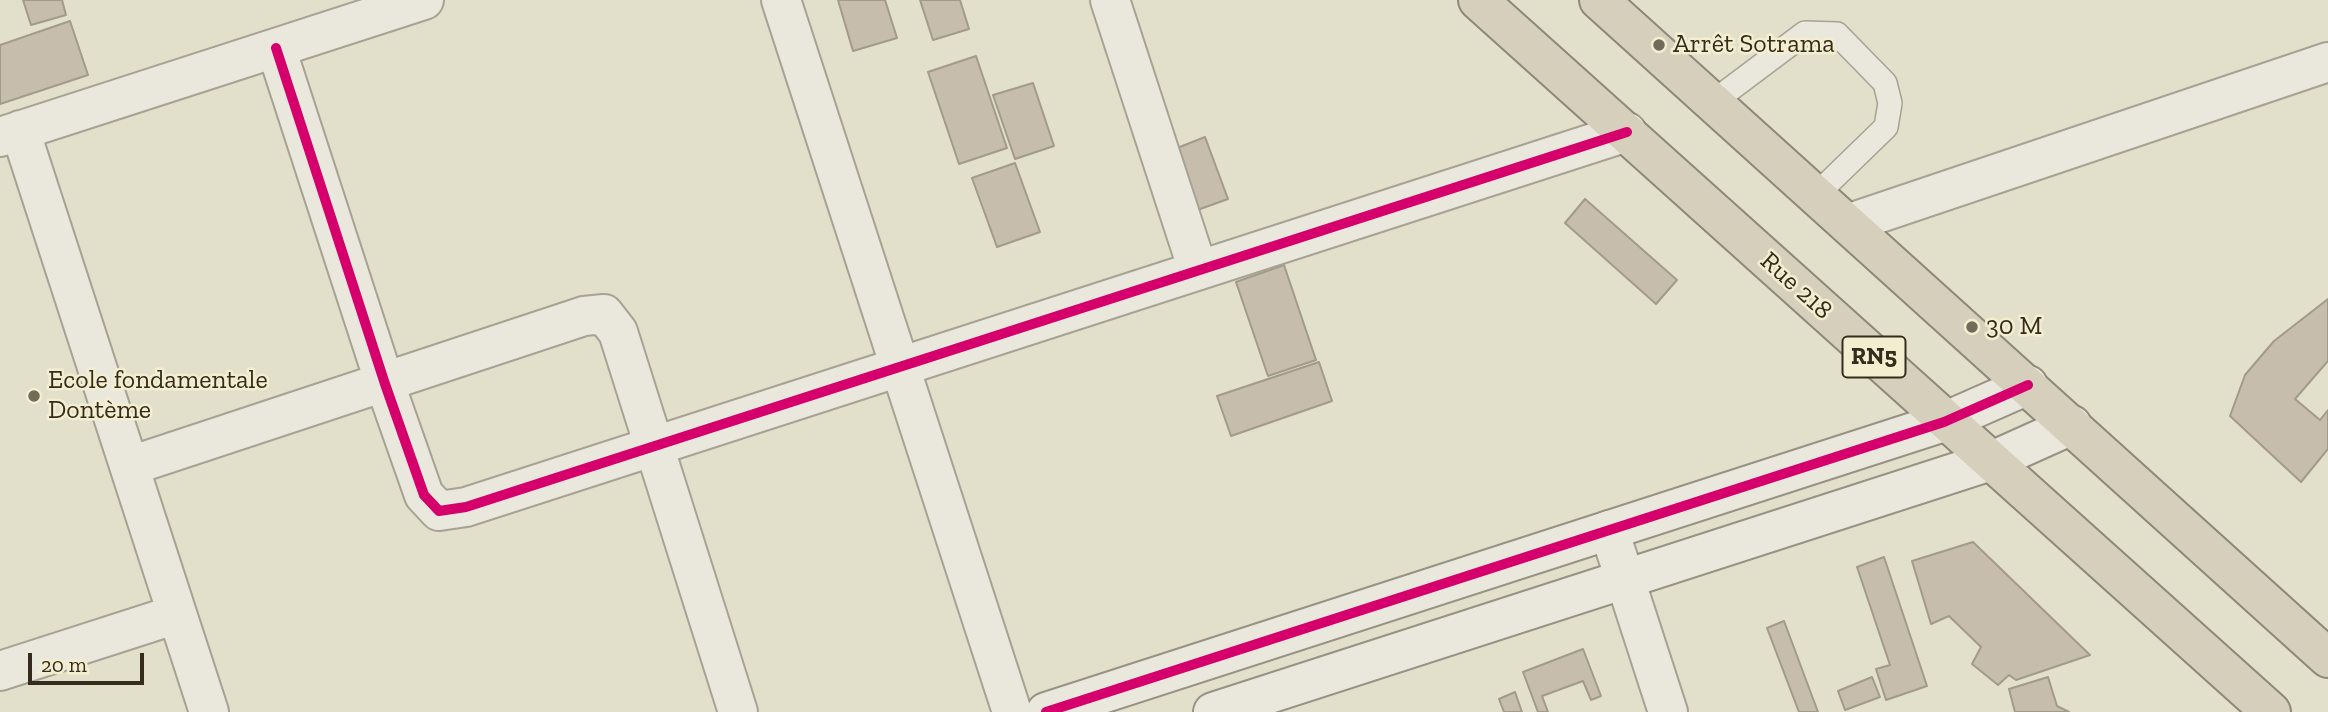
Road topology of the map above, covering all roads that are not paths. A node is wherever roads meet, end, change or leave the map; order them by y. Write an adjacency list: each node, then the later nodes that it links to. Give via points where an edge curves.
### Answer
1 (424, 0): 6 (street)
2 (781, 0): 15 (street)
3 (1111, 0): 14 (street)
4 (1478, 0): 10 (highway, Rue 218 / RN5)
5 (1599, 0): 9 (highway)
6 (347, 11): 7 (street)
7 (276, 48): 11 (street); 16 (street)
8 (2328, 61): 13 (street)
9 (1713, 102): 12 (highway); 12 (lane, via 1805,33 1837,34 1885,83 1890,103 1886,127)
10 (1628, 132): 14 (street); 18 (highway, Rue 218 / RN5)
11 (10, 134): 22 (street)
12 (1817, 194): 13 (highway)
13 (1850, 223): 17 (highway)
14 (1198, 270): 15 (street)
15 (900, 367): 20 (street); 30 (street)
16 (385, 384): 20 (street, via 424,495 439,511 466,507); 20 (street, via 584,316 604,314 618,332); 22 (street)
17 (2028, 385): 18 (street); 19 (highway)
18 (1944, 422): 21 (highway, Rue 218 / RN5); 23 (street)
19 (2072, 425): 21 (street); 26 (highway)
20 (652, 447): 29 (street)
21 (1994, 460): 24 (street); 34 (highway, Rue 218 / RN5)
22 (130, 466): 25 (street)
23 (1609, 530): 24 (street); 31 (street)
24 (1625, 579): 32 (street); 33 (street)
25 (177, 614): 27 (street); 28 (street)
26 (2328, 658)
27 (0, 671)
28 (209, 712)
29 (738, 712)
30 (1012, 712)
31 (1046, 712)
32 (1213, 712)
33 (1668, 712)
34 (2271, 712)

